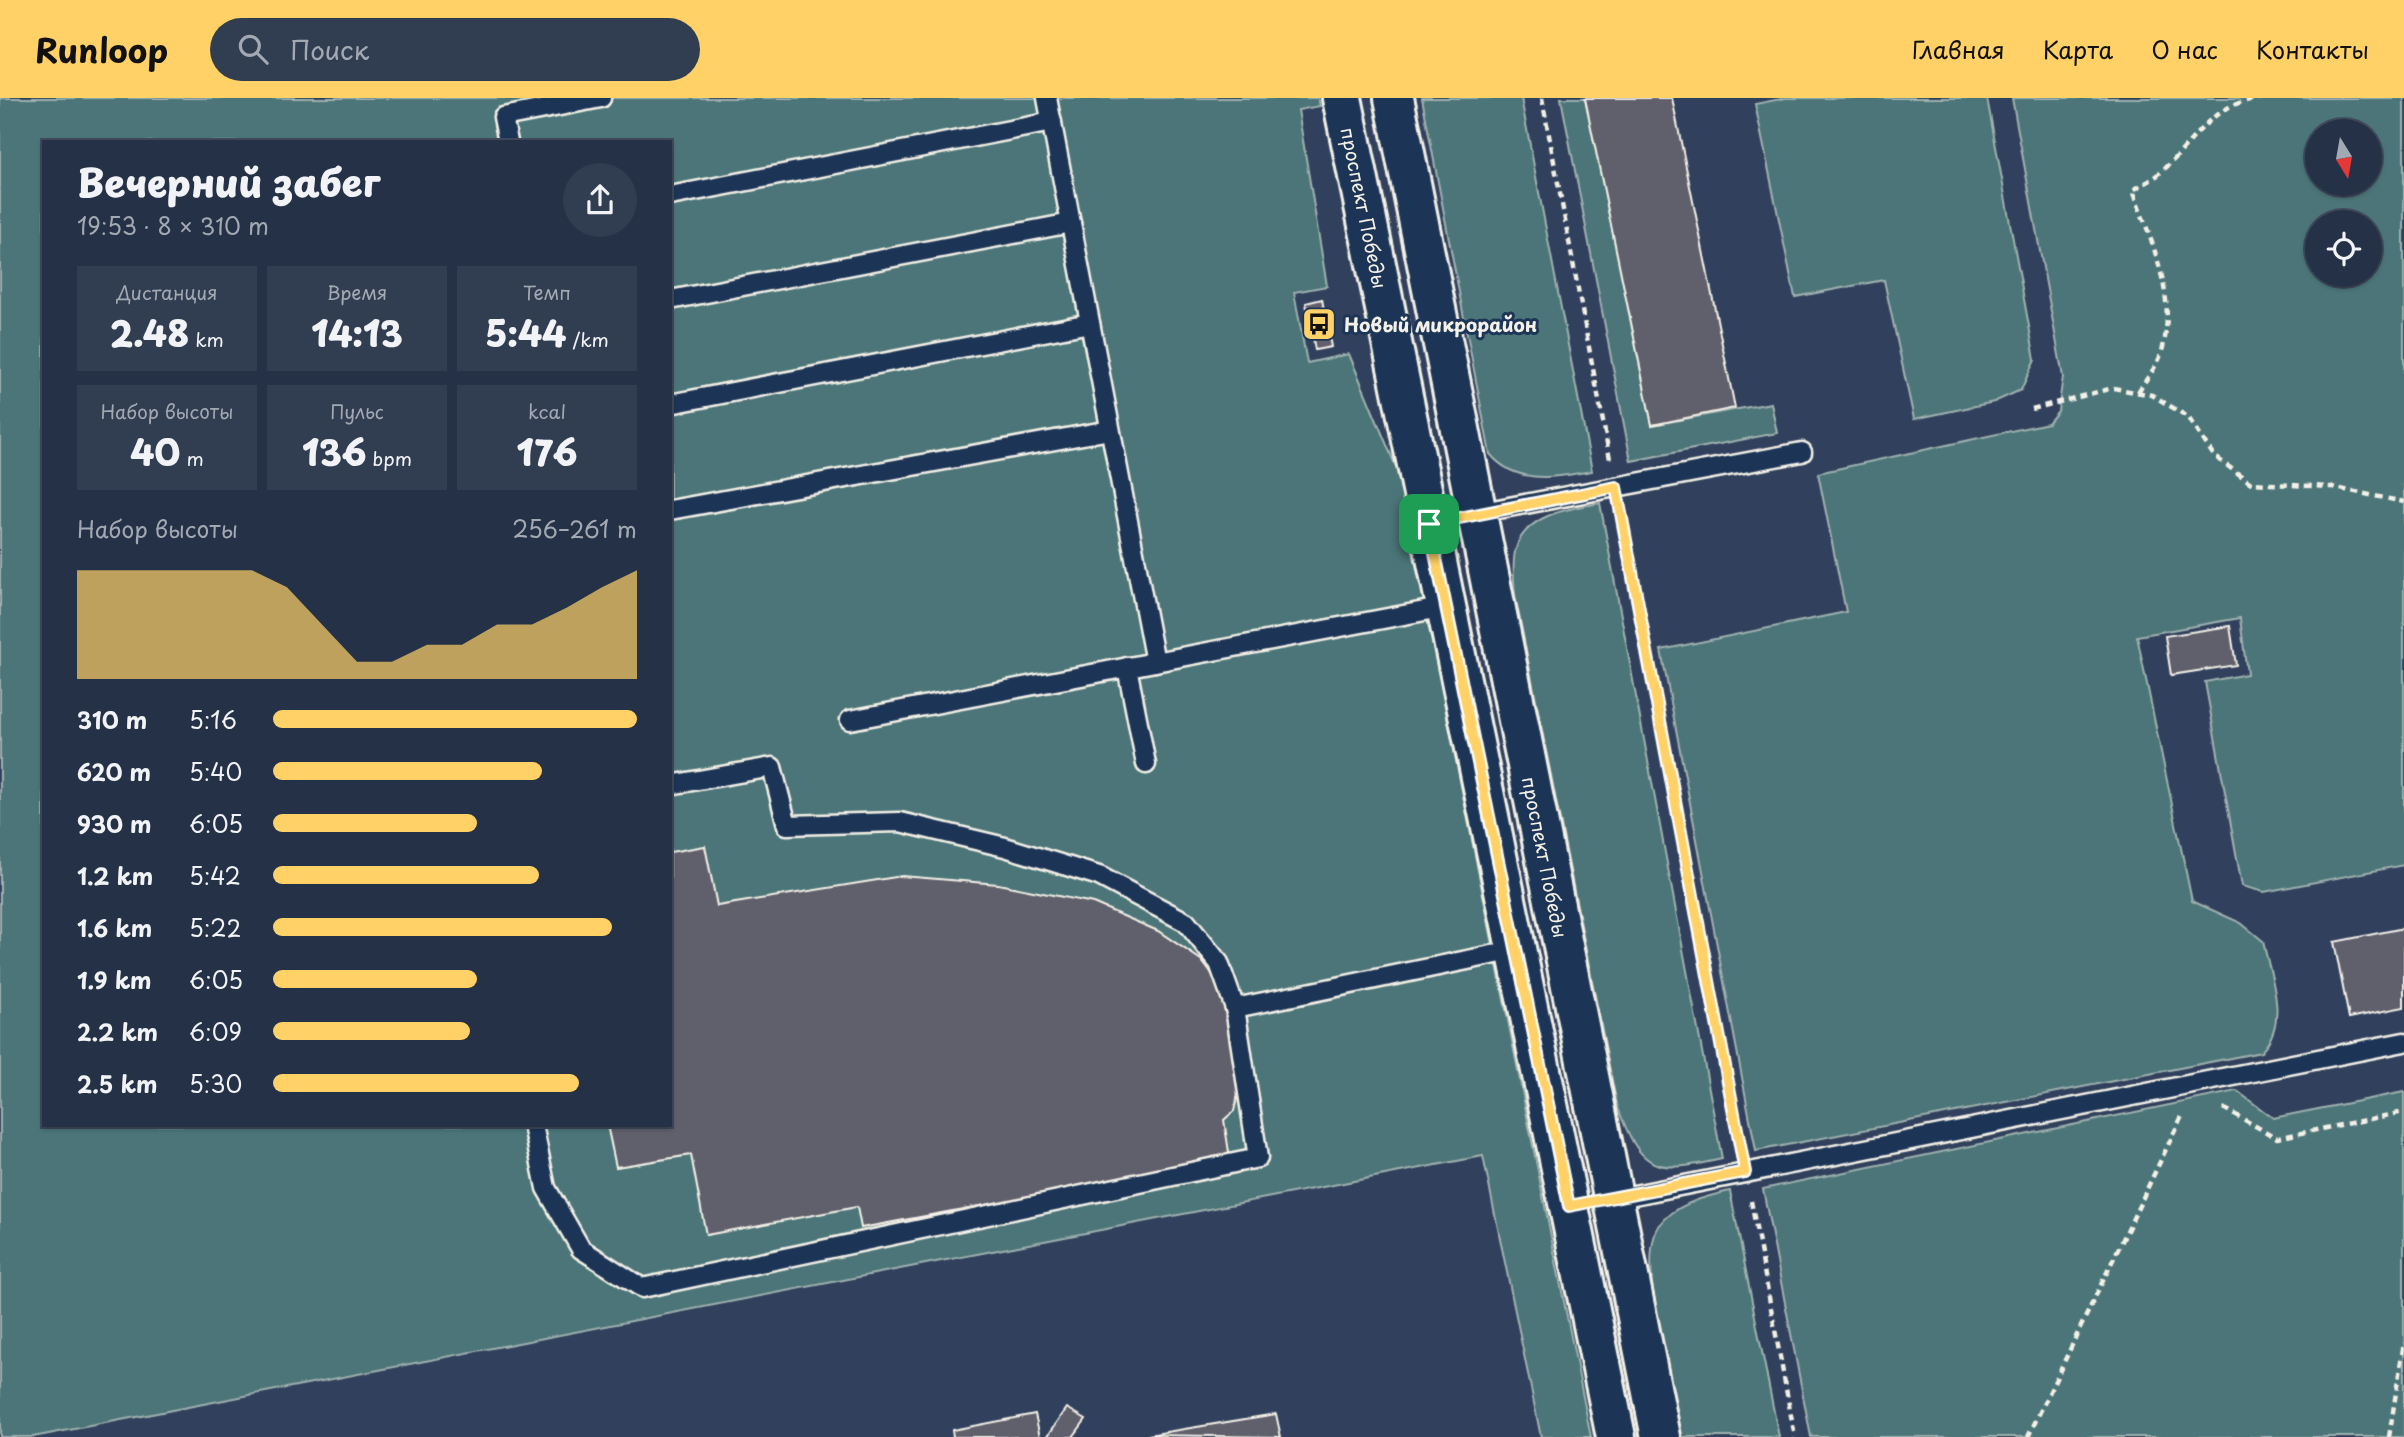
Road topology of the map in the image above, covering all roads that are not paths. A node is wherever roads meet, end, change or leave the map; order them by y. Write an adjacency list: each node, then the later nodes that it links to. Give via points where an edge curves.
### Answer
1 (601, 98): 6 (lane, via 503,117)
2 (1047, 98): 5 (lane)
3 (1342, 98): 16 (main road, проспект Победы)
4 (1394, 98): 15 (main road, проспект Победы)
5 (1052, 122): 7 (lane); 8 (lane)
6 (508, 140)
7 (672, 196)
8 (1071, 223): 9 (lane); 10 (lane)
9 (672, 300)
10 (1090, 323): 11 (lane); 12 (lane)
11 (672, 404)
12 (1110, 430): 14 (lane); 18 (lane)
13 (1802, 452): 15 (lane)
14 (672, 510)
15 (1477, 513): 16 (main road); 27 (main road, проспект Победы)
16 (1429, 524): 17 (main road, проспект Победы)
17 (1447, 607): 18 (lane); 23 (main road, проспект Победы)
18 (1155, 662): 19 (lane)
19 (1127, 667): 20 (lane); 21 (lane)
20 (850, 720)
21 (1146, 764)
22 (672, 785): 24 (lane, via 772,766 787,825 900,822 1005,846 1099,876 1186,922 1219,963)
23 (1516, 950): 24 (lane); 28 (main road, проспект Победы)
24 (1235, 1008): 26 (lane, via 1258,1158 642,1288 581,1249 546,1188)
25 (2404, 1042): 27 (lane)
26 (533, 1127)
27 (1614, 1199): 28 (main road); 30 (main road, проспект Победы)
28 (1569, 1206): 29 (main road, проспект Победы)
29 (1616, 1437)
30 (1661, 1437)

